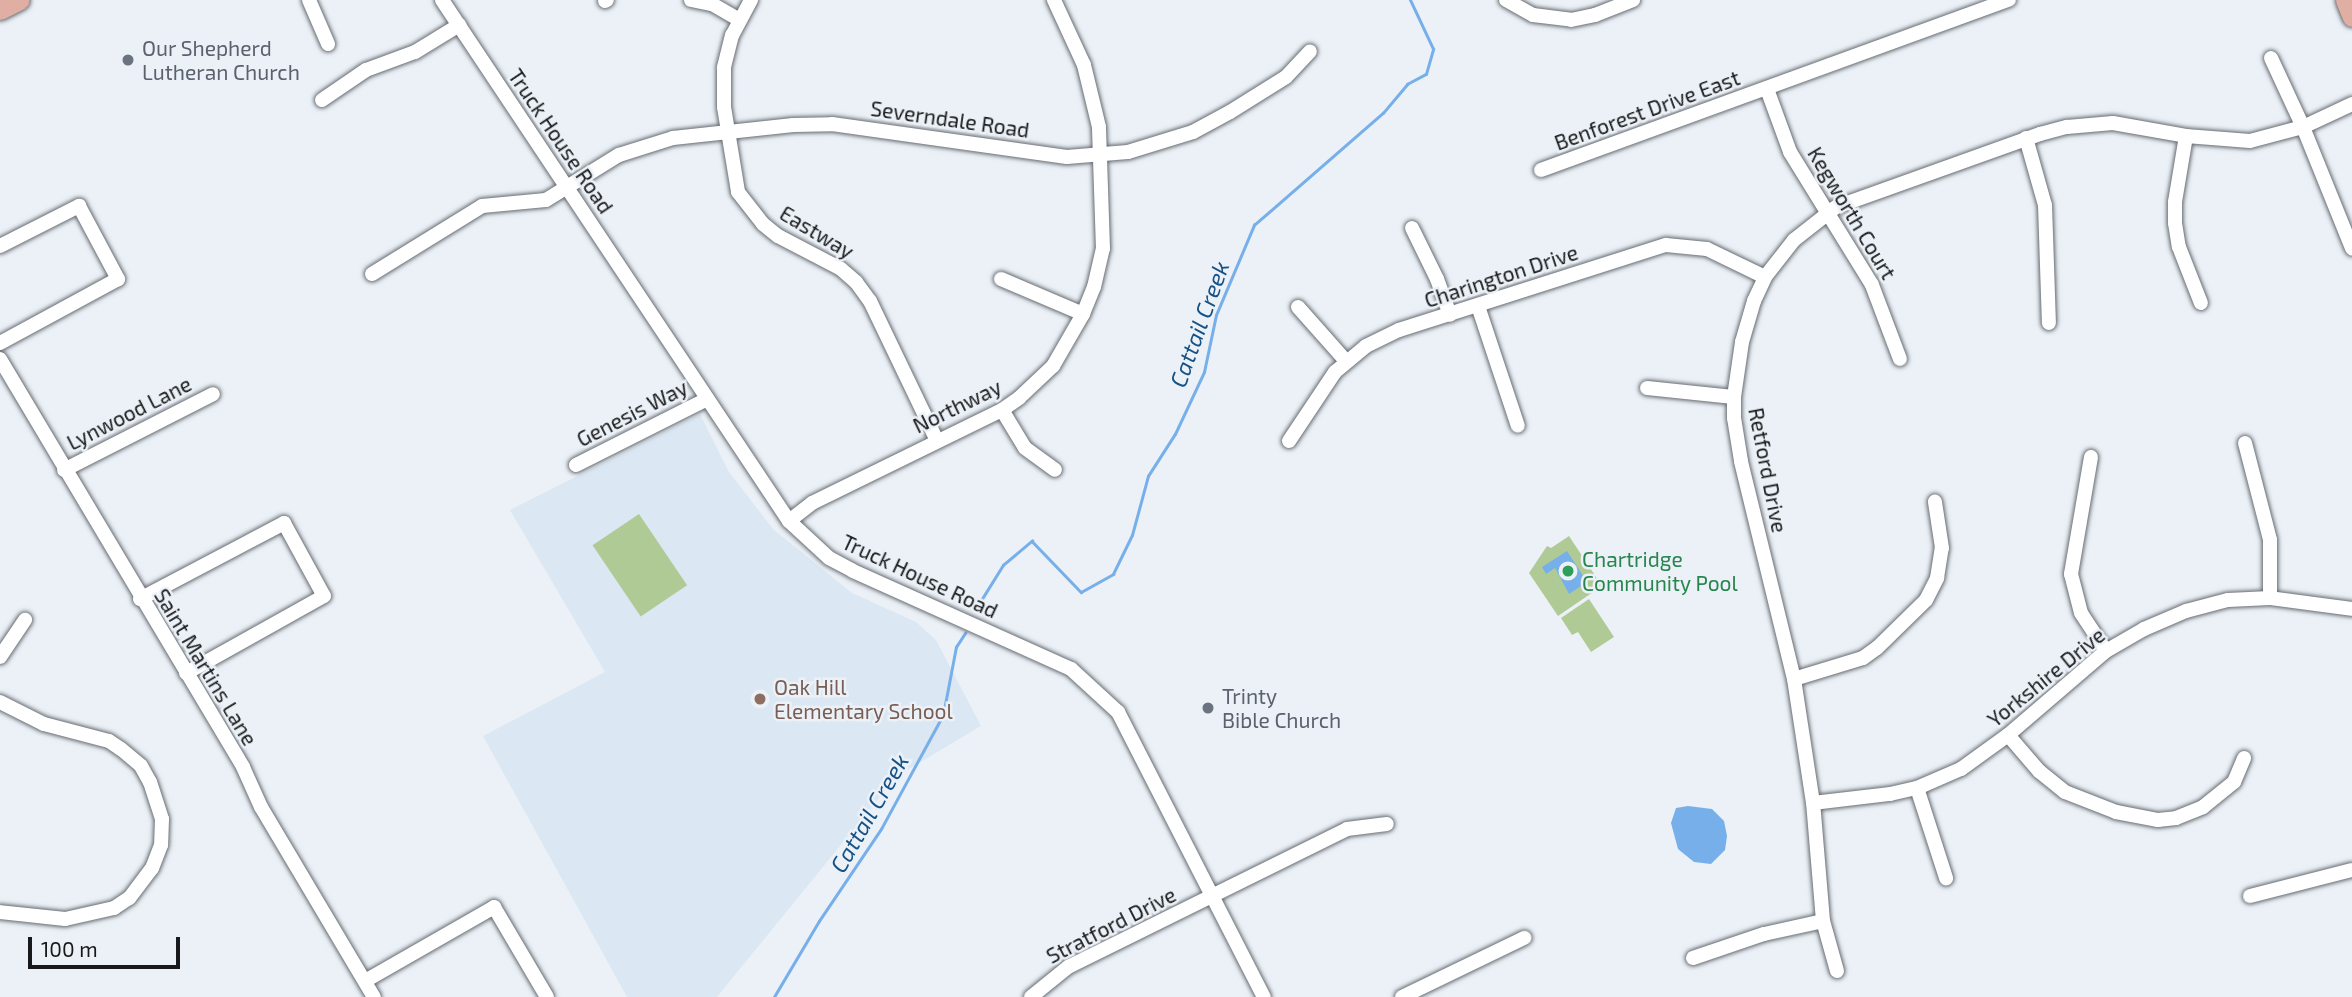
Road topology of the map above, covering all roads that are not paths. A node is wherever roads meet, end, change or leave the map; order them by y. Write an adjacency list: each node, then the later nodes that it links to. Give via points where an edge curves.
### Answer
1 (20, 0): 11 (main road)
2 (309, 0): 15 (street)
3 (442, 0): 14 (street, Truck House Road)
4 (691, 0): 13 (street, via 712,4)
5 (751, 0): 13 (street, Eastway)
6 (1054, 0): 25 (street, Northway, via 1073,35 1092,89)
7 (1506, 0): 8 (street, via 1532,15 1580,19)
8 (1633, 0)
9 (2009, 0): 18 (street, Benforest Drive East)
10 (2345, 0): 12 (main road)
11 (0, 10)
12 (2352, 17)
13 (738, 19): 22 (street, Eastway, via 724,68)
14 (459, 25): 19 (street, via 415,52 377,64); 27 (street, Truck House Road)
15 (328, 44)
16 (1310, 51): 25 (street, Severndale Road, via 1286,77 1193,132 1156,146)
17 (2271, 58): 21 (street)
18 (1767, 89): 26 (street, Benforest Drive East); 28 (street, Kegworth Court, via 1790,152)
19 (322, 100)
20 (2352, 104): 21 (street, Retford Drive)
21 (2303, 127): 23 (street, Retford Drive, via 2250,141); 31 (street)
22 (728, 133): 25 (street, Severndale Road, via 832,124 1067,157); 27 (street, Severndale Road, via 673,138 639,147 611,159); 51 (street, Eastway, via 732,172 741,198 778,236 830,262 856,282 870,301)
23 (2186, 136): 24 (street, Retford Drive, via 2113,123 2061,128); 35 (street, via 2175,223 2179,247)
24 (2026, 138): 28 (street, Retford Drive, via 1859,196); 40 (street, via 2045,205)
25 (1101, 156): 38 (street, Northway, via 1103,249)
26 (1541, 170)
27 (568, 189): 32 (street, Severndale Road, via 538,203 482,206); 48 (street, Truck House Road)
28 (1826, 213): 33 (street, Retford Drive, via 1794,240); 43 (street, Kegworth Court, via 1872,285)
29 (1412, 228): 39 (street)
30 (0, 246): 41 (street, via 79,206 118,279)
31 (2352, 248)
32 (372, 274)
33 (1765, 277): 36 (street, Charington Drive, via 1707,249 1666,245); 47 (street, Retford Drive, via 1748,320)
34 (1001, 279): 38 (street)
35 (2201, 303)
36 (1478, 306): 39 (street, Charington Drive); 50 (street)
37 (1298, 307): 44 (street)
38 (1083, 314): 49 (street, Northway, via 1053,366)
39 (1450, 315): 44 (street, Charington Drive, via 1382,336)
40 (2049, 323)
41 (0, 344)
42 (0, 359): 56 (street, Saint Martins Lane)
43 (1900, 359)
44 (1346, 361): 52 (street, Charington Drive)
45 (1647, 388): 47 (street)
46 (214, 394): 56 (street, Lynwood Lane)
47 (1734, 397): 67 (street, Retford Drive, via 1741,461)
48 (707, 399): 55 (street, Genesis Way); 59 (street, Truck House Road)
49 (1002, 410): 51 (street, Northway); 57 (street, via 1025,448)
50 (1518, 426)
51 (936, 439): 59 (street, Northway, via 812,503)
52 (1289, 441)
53 (2245, 443): 60 (street, via 2270,540)
54 (2091, 457): 64 (street, via 2071,574 2081,613)
55 (576, 465)
56 (64, 470): 61 (street, Saint Martins Lane)
57 (1055, 470)
58 (1935, 502): 67 (street, via 1942,548 1937,578 1926,600 1863,658)
59 (789, 521): 76 (street, Truck House Road, via 829,558 1054,659 1106,698 1129,729)
60 (2270, 598): 62 (street, Yorkshire Drive); 64 (street, Yorkshire Drive, via 2228,600 2186,611)
61 (140, 599): 66 (street, Saint Martins Lane); 66 (street, via 284,523 324,596)
62 (2352, 609)
63 (26, 620): 65 (street)
64 (2106, 651): 69 (street, Yorkshire Drive)
65 (0, 657)
66 (186, 673): 83 (street, Saint Martins Lane)
67 (1794, 679): 72 (street, Retford Drive)
68 (0, 702): 78 (street, via 44,724 108,741 121,749 141,766 162,820 161,845 152,868 136,891 114,908 65,919)
69 (2008, 735): 70 (street, via 2039,771 2065,792 2116,812 2158,820 2192,812 2212,800 2234,782); 71 (street, Yorkshire Drive, via 1961,769)
70 (2244, 758)
71 (1917, 788): 72 (street, Yorkshire Drive); 75 (street)
72 (1813, 803): 79 (street, Retford Drive)
73 (1387, 824): 76 (street, Stratford Drive, via 1347,829)
74 (2352, 870): 77 (street)
75 (1946, 878)
76 (1215, 896): 86 (street, Stratford Drive, via 1068,967); 87 (street, Truck House Road)
77 (2250, 896)
78 (0, 912)
79 (1823, 921): 81 (street, via 1764,934); 82 (street, Retford Drive)
80 (1524, 938): 88 (street)
81 (1693, 958)
82 (1837, 971)
83 (365, 981): 84 (street, Saint Martins Lane); 85 (street, via 494,907)
84 (374, 997)
85 (547, 997)
86 (1031, 997)
87 (1264, 997)
88 (1402, 997)

